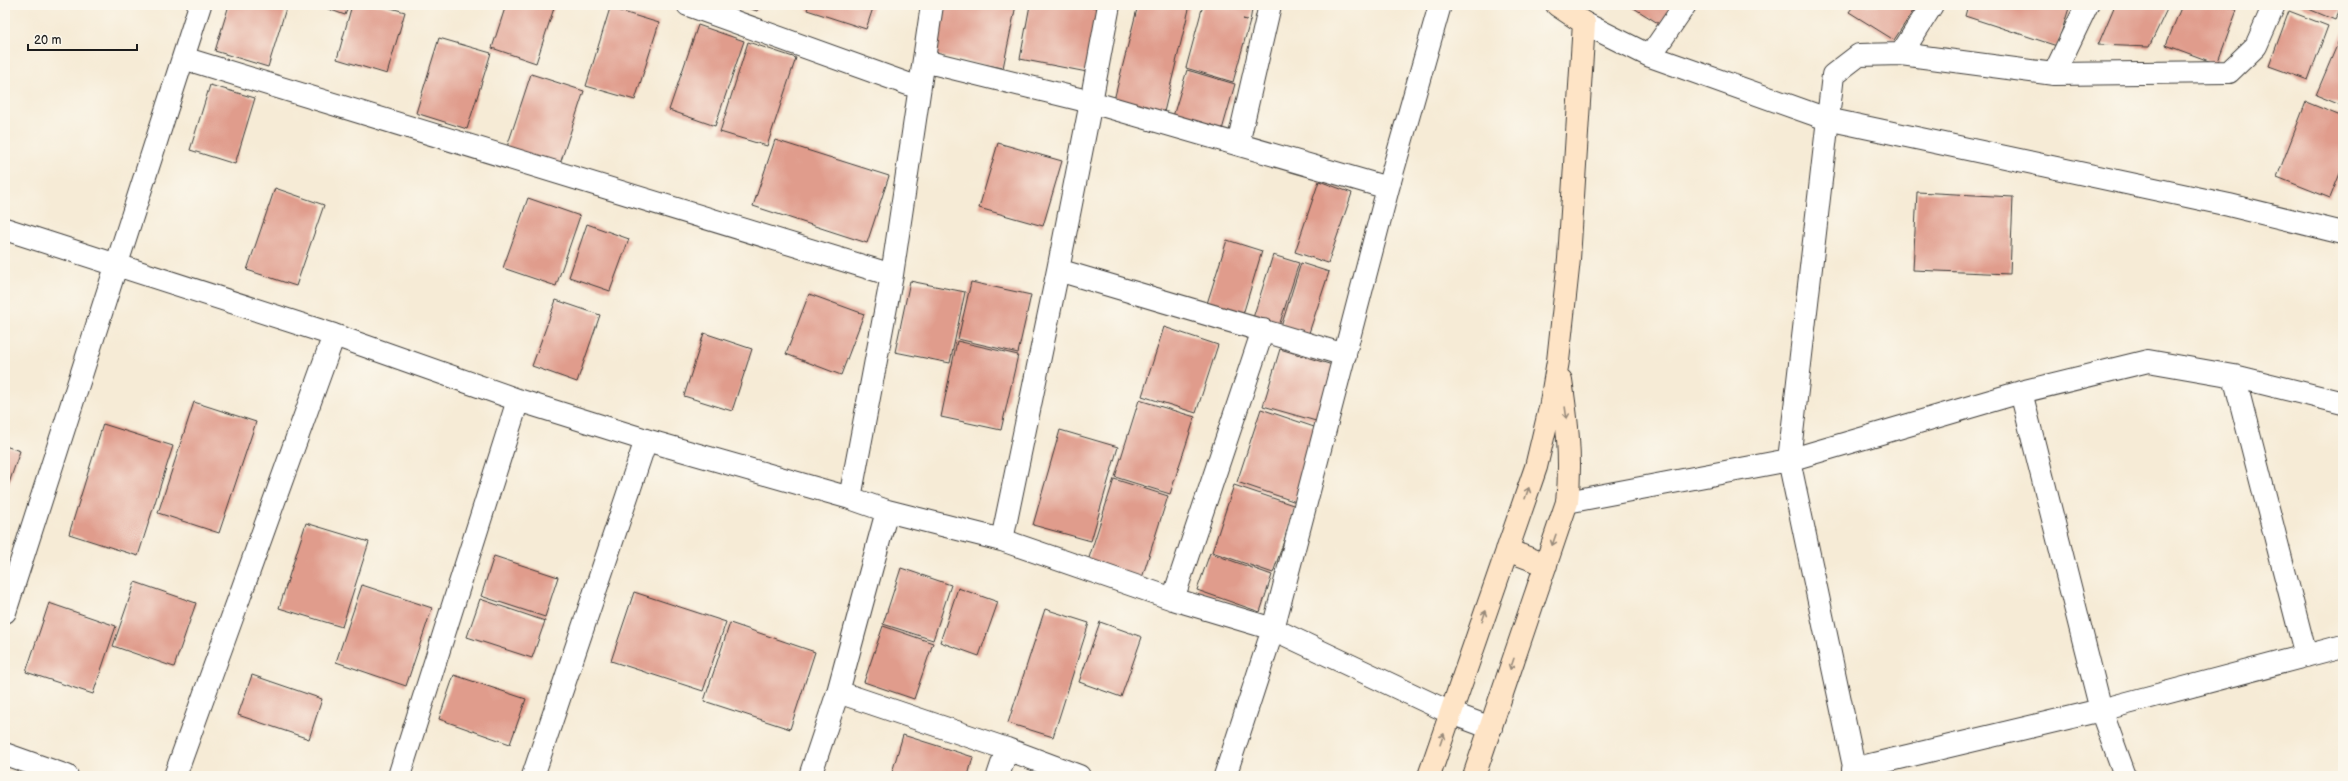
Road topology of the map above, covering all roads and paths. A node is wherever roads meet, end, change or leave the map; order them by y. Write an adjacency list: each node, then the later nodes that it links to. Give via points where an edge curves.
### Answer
1 (200, 5): 15 (street)
2 (688, 5): 18 (street)
3 (932, 5): 16 (street)
4 (1108, 5): 19 (street)
5 (1270, 5): 21 (street)
6 (1440, 5): 22 (street)
7 (1557, 5): 12 (street)
8 (1685, 5): 14 (street)
9 (1932, 5): 13 (street)
10 (2087, 5): 17 (street)
11 (2274, 5): 17 (street, via 2256,46 2229,72)
12 (1584, 23): 14 (street); 31 (street, via 1569,259)
13 (1901, 54): 17 (street); 20 (street, via 1859,55 1833,75)
14 (1650, 56): 20 (street)
15 (183, 58): 25 (street); 27 (street)
16 (924, 61): 18 (street); 19 (street)
17 (2054, 74)
18 (918, 88): 27 (street)
19 (1091, 102): 21 (street); 26 (street)
20 (1827, 119): 24 (street, via 2229,205); 37 (street)
21 (1238, 144): 22 (street)
22 (1388, 188): 30 (street)
23 (5, 228): 25 (street)
24 (2343, 233)
25 (116, 264): 29 (street); 45 (street)
26 (1058, 270): 28 (street); 41 (street)
27 (892, 274): 38 (street)
28 (1264, 330): 30 (street); 44 (street)
29 (334, 336): 34 (street); 57 (street)
30 (1344, 355): 46 (street)
31 (1558, 361): 39 (street, one-way to 39, via 1570,442); 42 (street, one-way to 31, via 1536,467)
32 (2234, 376): 33 (street, via 2148,361); 35 (street); 48 (street)
33 (2021, 392): 37 (street); 50 (street)
34 (518, 400): 36 (street); 58 (street)
35 (2343, 403)
36 (646, 440): 38 (street); 59 (street)
37 (1789, 460): 39 (street); 55 (street)
38 (850, 498): 40 (street)
39 (1567, 502): 43 (street, one-way to 43)
40 (887, 511): 41 (street); 49 (street)
41 (1002, 540): 44 (street)
42 (1507, 550): 43 (street); 51 (street, one-way to 42)
43 (1546, 565): 52 (street, one-way to 52)
44 (1173, 599): 46 (street)
45 (5, 612)
46 (1273, 629): 51 (street); 63 (street)
47 (2343, 646): 48 (street)
48 (2306, 656): 50 (street)
49 (838, 692): 53 (street); 60 (street)
50 (2101, 710): 55 (street); 66 (street)
51 (1451, 713): 52 (street); 64 (street, one-way to 51)
52 (1491, 728): 65 (street)
53 (1007, 749): 61 (street); 62 (street)
54 (5, 754): 56 (street)
55 (1855, 772)
56 (67, 776)
57 (175, 776)
58 (399, 776)
59 (533, 776)
60 (810, 776)
61 (998, 776)
62 (1080, 776)
63 (1225, 776)
64 (1429, 776)
65 (1474, 776)
66 (2125, 776)

